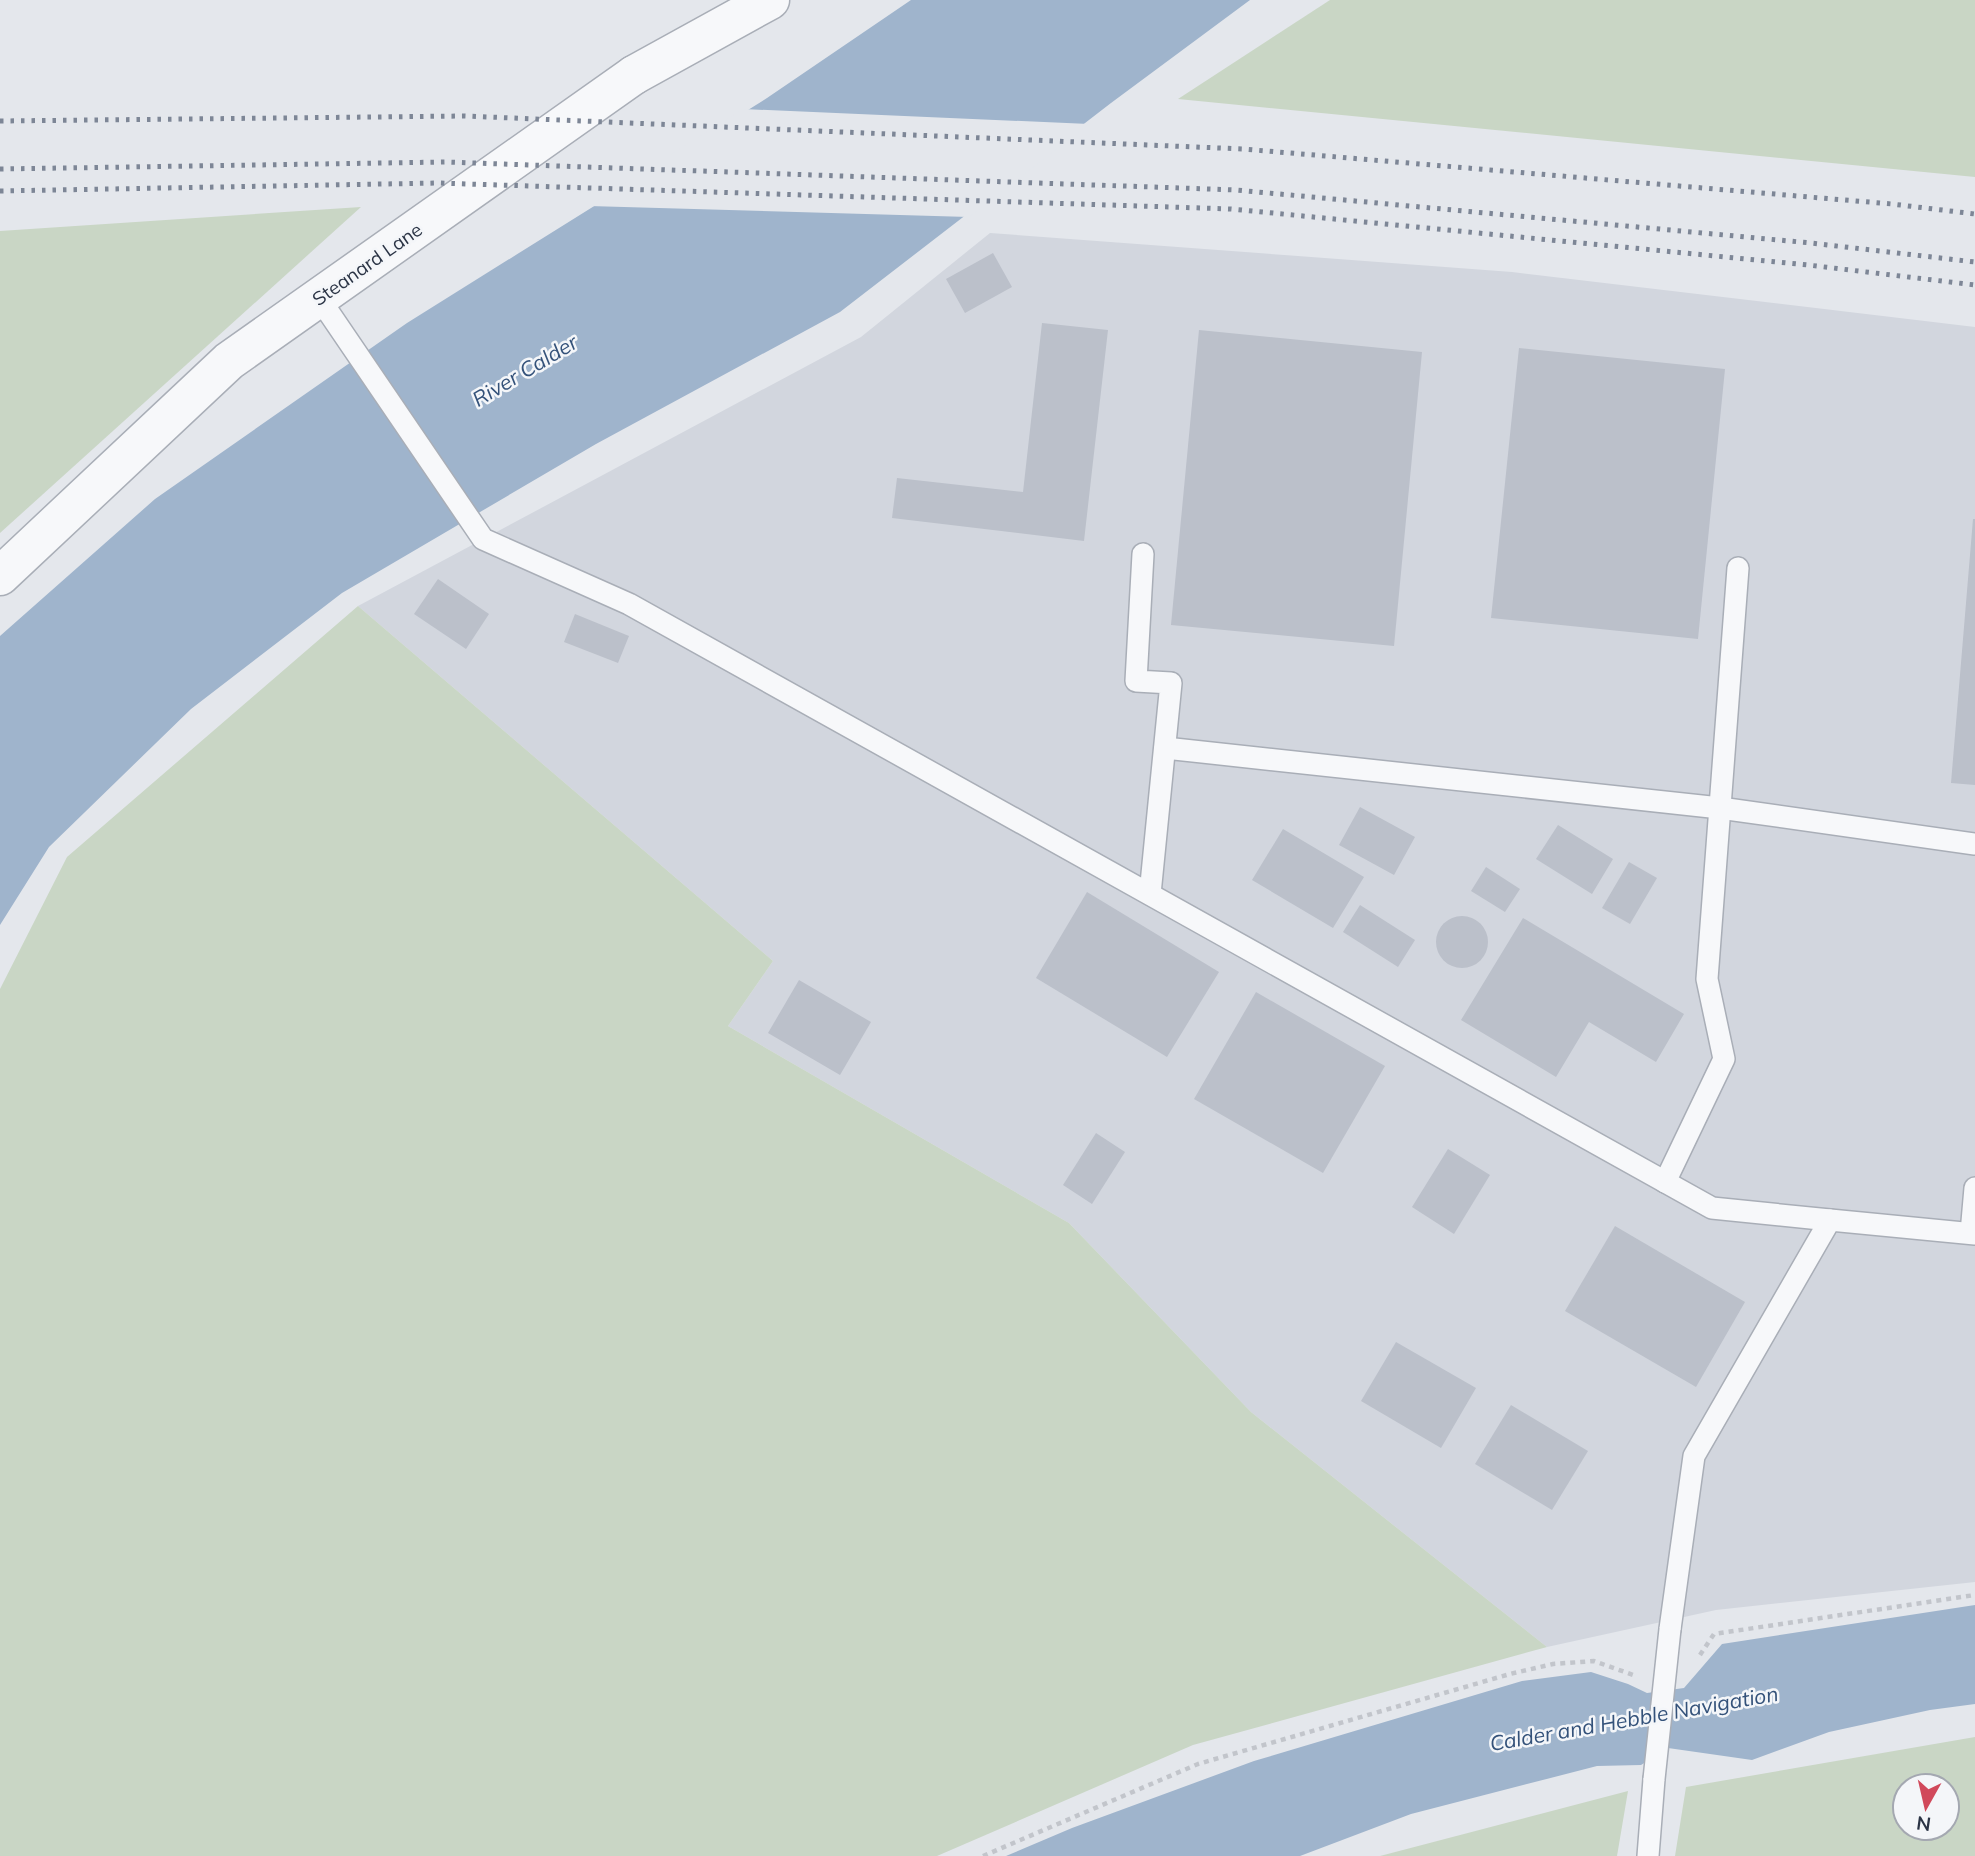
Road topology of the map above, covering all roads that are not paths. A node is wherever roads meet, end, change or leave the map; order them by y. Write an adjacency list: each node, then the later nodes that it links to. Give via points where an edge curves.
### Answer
1 (770, 0): 2 (street, Steanard Lane, via 634,75)
2 (328, 311): 5 (street, Steanard Lane, via 229,361); 9 (lane, via 483,539 629,604)
3 (1143, 554): 6 (lane, via 1136,681 1171,683)
4 (1738, 568): 7 (lane)
5 (0, 576)
6 (1165, 748): 7 (lane); 9 (lane)
7 (1720, 808): 8 (lane); 10 (lane, via 1707,979 1724,1059)
8 (1975, 844)
9 (1150, 894): 10 (lane)
10 (1665, 1182): 12 (lane, via 1712,1208)
11 (1975, 1188): 13 (lane)
12 (1829, 1220): 13 (lane); 14 (lane, bridge, via 1694,1457 1670,1629)
13 (1973, 1234)
14 (1648, 1856)

